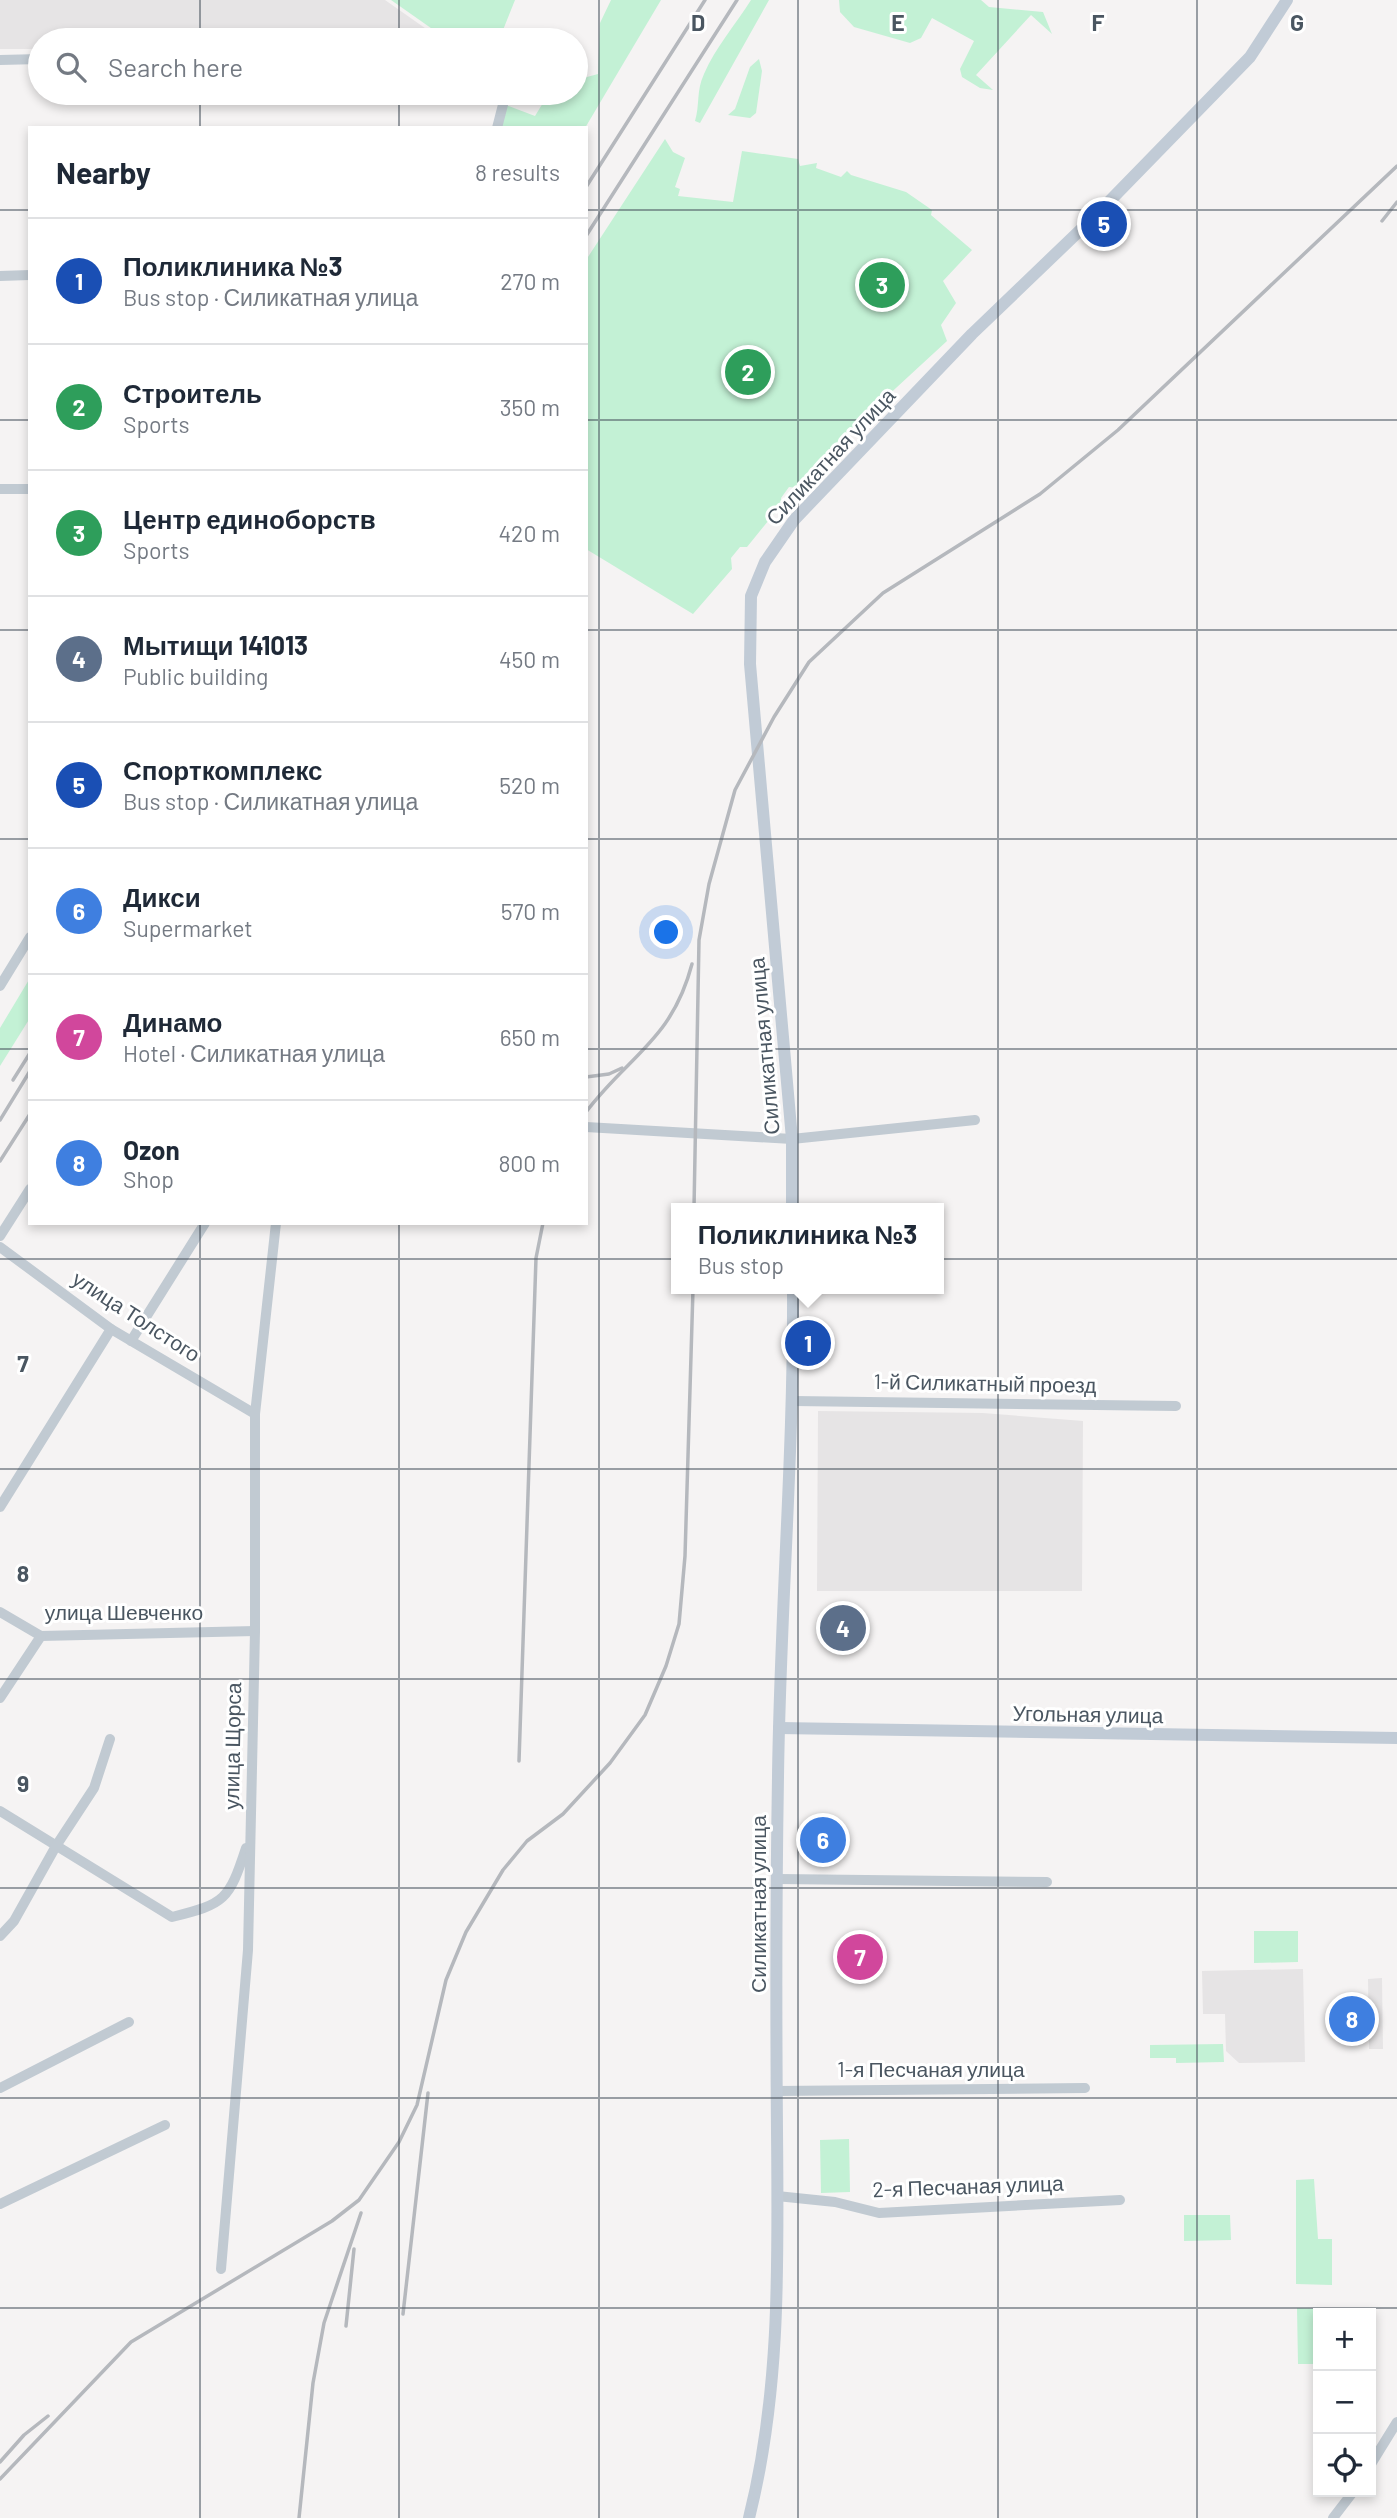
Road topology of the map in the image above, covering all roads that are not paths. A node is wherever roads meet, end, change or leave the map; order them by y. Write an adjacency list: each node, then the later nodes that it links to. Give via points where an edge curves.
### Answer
1 (1287, 0): 14 (street, Силикатная улица, via 1250,57 972,334 794,520 757,579 749,617 751,677)
2 (0, 60): 3 (street)
3 (28, 60)
4 (503, 105): 5 (street)
5 (498, 126)
6 (28, 275): 7 (street)
7 (0, 276)
8 (0, 489): 9 (street)
9 (28, 489)
10 (28, 940): 11 (street)
11 (0, 986)
12 (975, 1120): 14 (street)
13 (588, 1127): 14 (street)
14 (792, 1139): 16 (street, Силикатная улица)
15 (28, 1192): 19 (street)
16 (792, 1203)
17 (204, 1225): 23 (street)
18 (276, 1225): 26 (street, улица Щорса)
19 (0, 1236)
20 (0, 1247): 22 (street, улица Толстого)
21 (793, 1294): 24 (street, Силикатная улица)
22 (111, 1329): 23 (street, улица Толстого); 27 (street)
23 (131, 1341): 26 (street, улица Толстого)
24 (794, 1401): 25 (street, 1-й Силикатный проезд); 32 (street, Силикатная улица)
25 (1176, 1406)
26 (255, 1414): 29 (street, улица Щорса)
27 (0, 1507)
28 (0, 1612): 30 (street, улица Шевченко)
29 (255, 1631): 30 (street, улица Шевченко); 36 (street, улица Щорса)
30 (41, 1636): 31 (street)
31 (0, 1698)
32 (779, 1728): 34 (street, Угольная улица); 38 (street, Силикатная улица)
33 (110, 1738): 37 (street, via 94,1788)
34 (1397, 1738)
35 (0, 1811): 37 (street)
36 (250, 1837): 37 (street, via 235,1882 213,1907 172,1917); 49 (street, улица Щорса, via 248,1950)
37 (56, 1846): 40 (street, via 14,1921)
38 (779, 1879): 39 (street); 44 (street, Силикатная улица)
39 (1046, 1882)
40 (0, 1936)
41 (129, 2022): 42 (street)
42 (0, 2088)
43 (1085, 2088): 44 (street, 1-я Песчаная улица)
44 (777, 2091): 46 (street, Силикатная улица)
45 (165, 2125): 48 (street)
46 (777, 2196): 47 (street, 2-я Песчаная улица, via 835,2202 879,2213); 53 (street, Силикатная улица, via 777,2327)
47 (1120, 2200)
48 (0, 2204)
49 (221, 2269)
50 (1397, 2422): 51 (street)
51 (1376, 2456)
52 (1349, 2497): 54 (street)
53 (750, 2518)
54 (1333, 2518)

